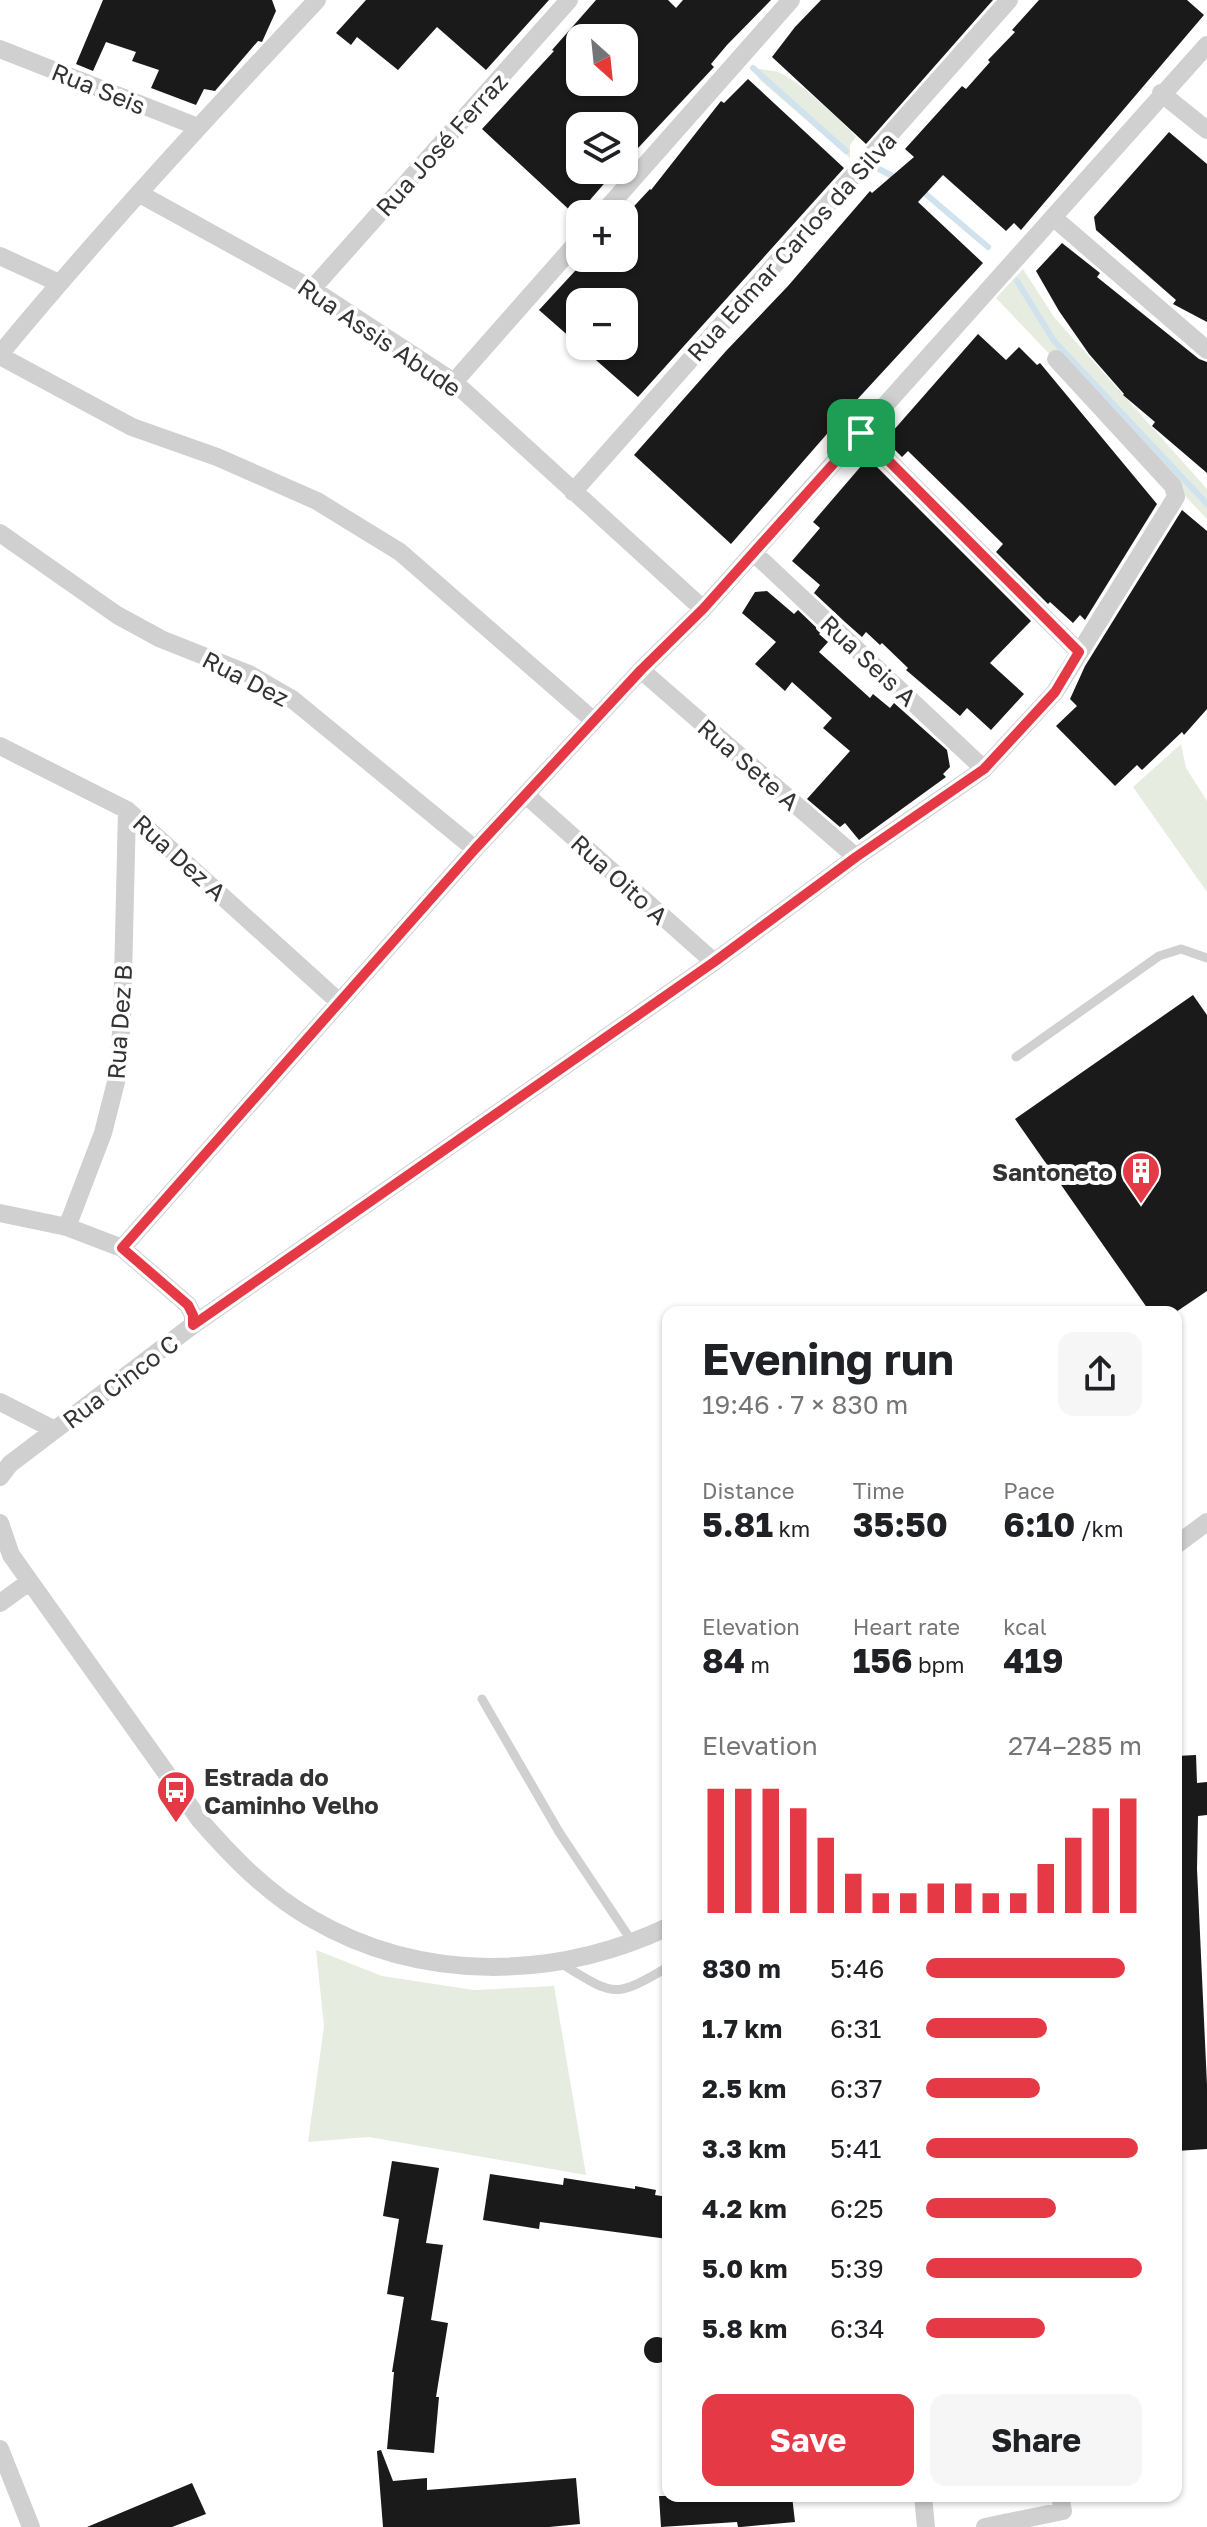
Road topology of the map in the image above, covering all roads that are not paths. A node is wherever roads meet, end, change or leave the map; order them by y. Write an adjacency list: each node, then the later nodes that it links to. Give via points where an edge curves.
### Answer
1 (317, 0): 8 (street)
2 (569, 0): 16 (street, Rua José Ferraz)
3 (791, 0): 11 (street)
4 (1009, 0): 22 (street, Rua Edmar Carlos da Silva)
5 (1207, 45): 7 (street)
6 (0, 49): 8 (street, Rua Seis)
7 (1161, 93): 9 (street); 12 (street)
8 (198, 127): 10 (street)
9 (1207, 130)
10 (140, 194): 15 (street); 16 (street, Rua Assis Abude)
11 (614, 200)
12 (1054, 218): 17 (street); 21 (street)
13 (566, 255): 20 (street)
14 (0, 256): 15 (street)
15 (59, 283): 18 (street)
16 (312, 289): 20 (street, Rua Assis Abude)
17 (1207, 350)
18 (0, 355): 28 (street, via 132,427 246,469 365,530 400,552)
19 (1056, 359): 26 (street, Rua Cinco C, via 1176,493)
20 (454, 382): 22 (street, Rua Assis Abude)
21 (861, 433): 24 (street); 26 (street)
22 (573, 492): 25 (street, Rua Assis Abude)
23 (0, 533): 33 (street, Rua Dez, via 117,615 292,699)
24 (754, 553): 25 (street); 30 (street, Rua Seis A)
25 (703, 609): 27 (street)
26 (1079, 652): 30 (street, Rua Cinco C, via 1055,692)
27 (641, 670): 28 (street); 34 (street, Rua Sete A)
28 (594, 721): 31 (street)
29 (0, 746): 32 (street, Rua Dez A)
30 (984, 769): 34 (street, Rua Cinco C)
31 (526, 795): 33 (street); 36 (street, Rua Oito A)
32 (127, 810): 37 (street, Rua Dez A); 40 (street, Rua Dez B, via 117,1078 103,1133)
33 (475, 849): 37 (street)
34 (856, 857): 36 (street, Rua Cinco C)
35 (1207, 958): 38 (lane, via 1181,949 1159,956)
36 (714, 962): 42 (street, Rua Cinco C)
37 (338, 1001): 41 (street)
38 (1016, 1057)
39 (0, 1213): 40 (street)
40 (67, 1227): 41 (street)
41 (122, 1248): 42 (street, via 188,1305)
42 (193, 1325): 44 (street, Rua Cinco C)
43 (0, 1402): 44 (street)
44 (55, 1430): 45 (street, Rua Cinco C)
45 (0, 1477)
46 (1207, 1522): 48 (street)
47 (0, 1523): 49 (street, via 11,1555)
48 (1182, 1541)
49 (29, 1582): 50 (street); 54 (street, via 199,1819 269,1889 355,1940 421,1961 478,1967)
50 (0, 1603)
51 (482, 1699): 53 (lane, via 559,1832)
52 (662, 1930): 53 (street)
53 (633, 1943): 54 (street)
54 (559, 1962): 55 (lane, via 603,1989 618,1991)
55 (662, 1970)
56 (0, 2449): 59 (street)
57 (924, 2502): 60 (street)
58 (1062, 2504): 61 (street)
59 (31, 2527)
60 (926, 2527)
61 (985, 2527)

